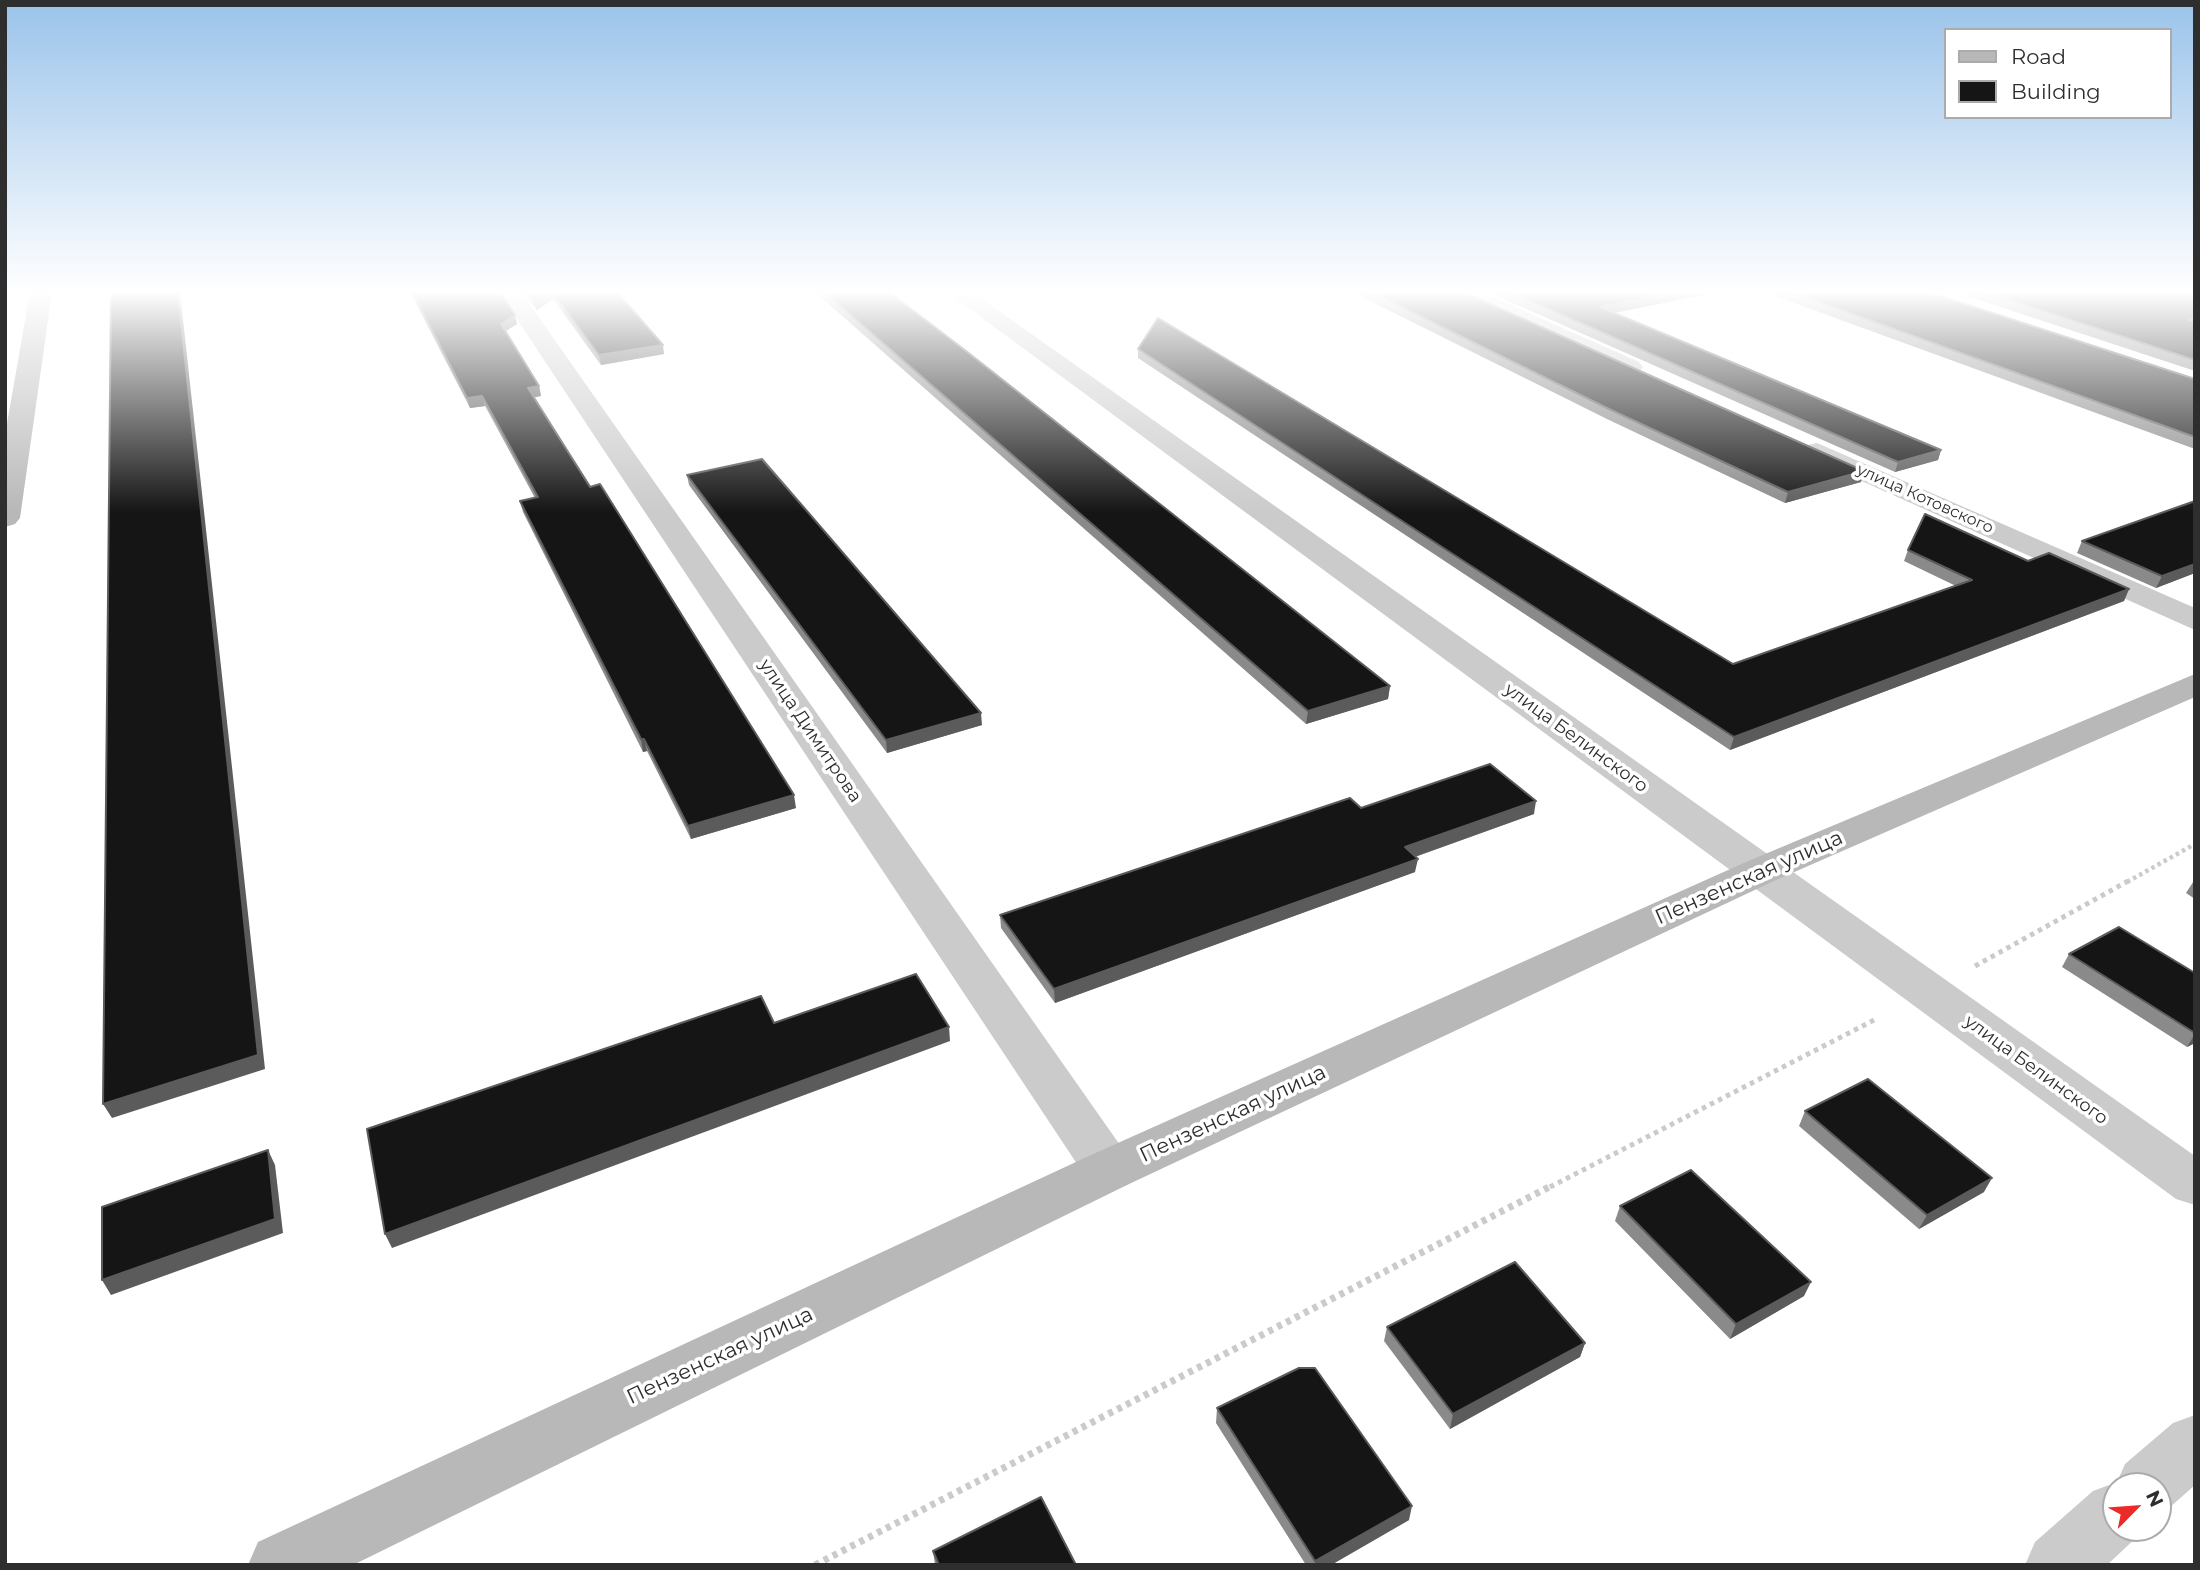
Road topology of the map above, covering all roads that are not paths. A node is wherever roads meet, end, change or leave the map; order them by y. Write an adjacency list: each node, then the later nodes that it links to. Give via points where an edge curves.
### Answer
1 (29, 365): 7 (street)
2 (560, 365): 11 (street, улица Димитрова)
3 (1059, 365): 10 (street, улица Белинского)
4 (1627, 365): 5 (street)
5 (1653, 377)
6 (1791, 439): 8 (street, улица Котовского)
7 (5, 518)
8 (2195, 620)
9 (2195, 684): 10 (street, Пензенская улица)
10 (1761, 872): 11 (street, Пензенская улица); 12 (street, улица Белинского)
11 (1109, 1170): 16 (street, Пензенская улица)
12 (2195, 1184)
13 (2195, 1444): 14 (street)
14 (2163, 1472)
15 (2102, 1526): 17 (street)
16 (281, 1565)
17 (2058, 1565)

